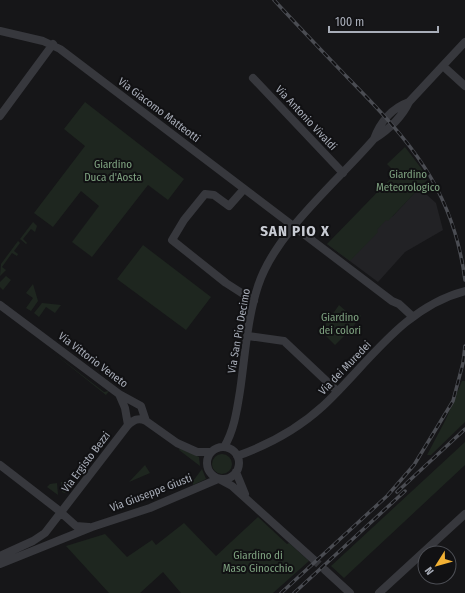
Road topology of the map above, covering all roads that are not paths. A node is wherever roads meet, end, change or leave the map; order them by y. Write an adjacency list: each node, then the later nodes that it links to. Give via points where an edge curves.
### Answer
1 (0, 31): 3 (street, Via Giacomo Matteotti)
2 (465, 42): 4 (street, Via San Pio Decimo)
3 (53, 44): 7 (street); 9 (street, Via Giacomo Matteotti)
4 (443, 66): 6 (street); 8 (street, Via San Pio Decimo, via 409,102 405,111 384,133 374,139)
5 (253, 78): 8 (street, Via Antonio Vivaldi)
6 (465, 86)
7 (0, 116)
8 (343, 173): 10 (street, Via San Pio Decimo)
9 (244, 189): 10 (street, Via Giacomo Matteotti); 12 (street, via 229,206 214,195 205,194 172,239 230,286)
10 (294, 226): 12 (street, Via San Pio Decimo, via 267,264); 14 (street, Via Giacomo Matteotti, via 392,301 400,304)
11 (465, 291): 14 (street, Via dei Muredei, via 435,302)
12 (254, 301): 15 (street, Via San Pio Decimo)
13 (0, 305): 17 (street, Via Vittorio Veneto)
14 (412, 316): 16 (street, Via dei Muredei)
15 (248, 336): 16 (street, via 284,341); 20 (street, Via San Pio Decimo, via 238,406)
16 (337, 391): 22 (street, Via dei Muredei, via 324,405 282,436)
17 (119, 394): 18 (street, Via Vittorio Veneto, via 141,406); 19 (street)
18 (146, 420): 19 (street, via 136,419); 21 (street, Via Vittorio Veneto, via 187,449 201,453)
19 (128, 425): 27 (street, Via Ergisto Bezzi)
20 (224, 447): 21 (street); 22 (street)
21 (211, 452): 25 (street, via 207,459 207,468)
22 (237, 456): 24 (street, via 239,464)
23 (0, 465): 27 (street, Via Giuseppe Giusti)
24 (236, 472): 25 (street, via 227,478); 26 (street)
25 (219, 479): 26 (street); 29 (street, Via Giuseppe Giusti, via 150,508)
26 (247, 499): 31 (street)
27 (62, 512): 29 (street, Via Giuseppe Giusti, via 76,526); 30 (street, via 38,538)
28 (465, 514): 35 (street)
29 (92, 527): 32 (street, Via Giuseppe Giusti)
30 (0, 556)
31 (314, 559)
32 (0, 564)
33 (326, 571): 34 (street)
34 (350, 593)
35 (380, 593)

